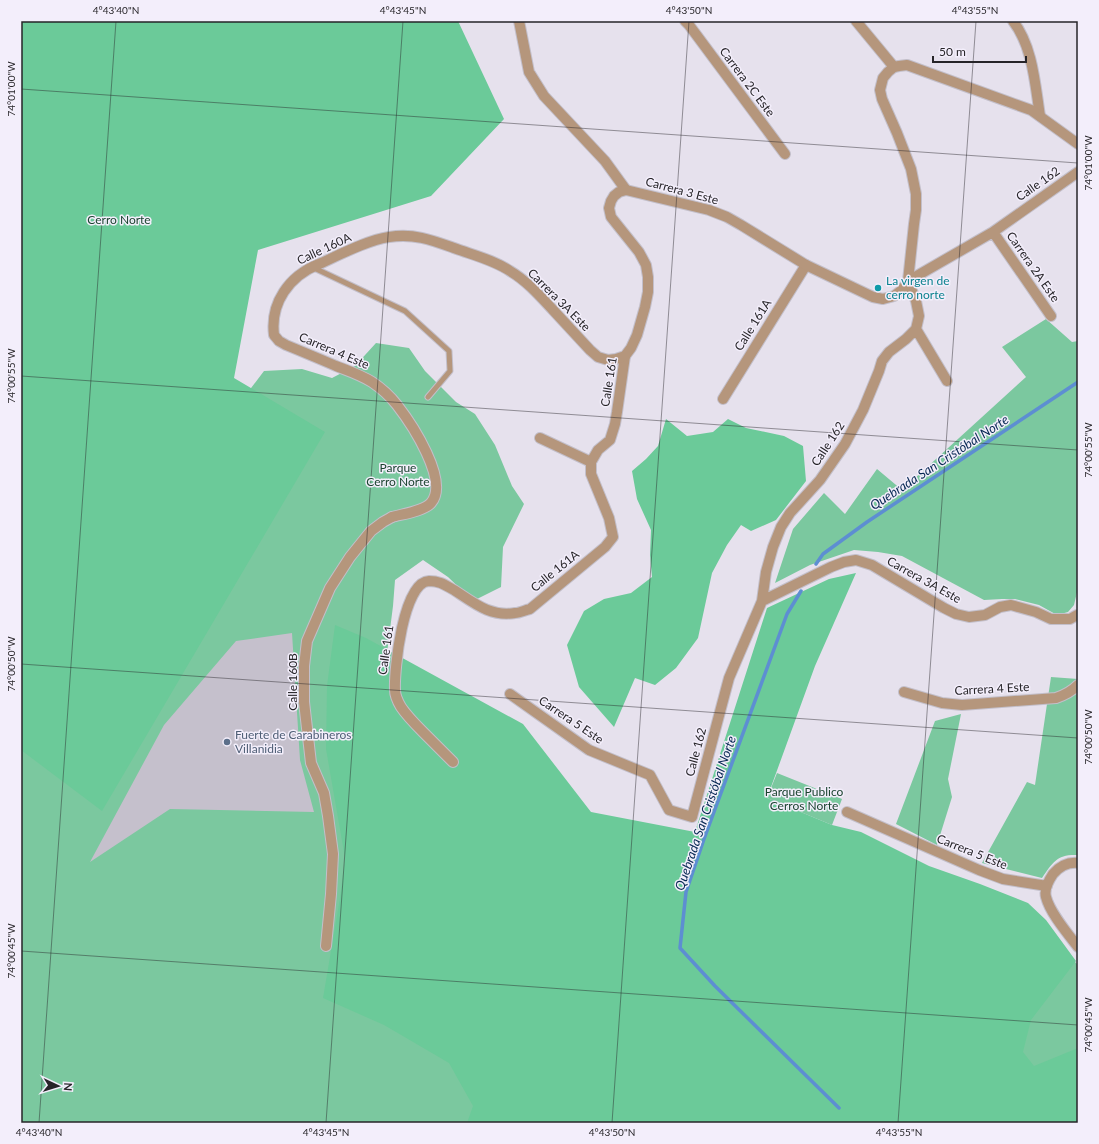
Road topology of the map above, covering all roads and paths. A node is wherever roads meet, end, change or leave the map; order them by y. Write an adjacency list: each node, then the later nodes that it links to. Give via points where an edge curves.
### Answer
1 (519, 21): 10 (street, via 529,72 540,90 605,162)
2 (856, 21): 5 (street)
3 (1013, 21): 6 (street, via 1024,37 1029,53)
4 (687, 23): 8 (street, Carrera 2C Este)
5 (894, 68): 6 (street, via 907,65 917,68 1032,110); 15 (street, via 883,78 880,90 912,169 916,194)
6 (1040, 116): 7 (street)
7 (1078, 144)
8 (785, 154)
9 (1078, 172): 11 (street, Calle 162)
10 (626, 190): 13 (street, Carrera 3 Este, via 709,210 727,217); 19 (street, Calle 161, via 614,196 609,208 611,217 639,252 646,265 648,292 637,335)
11 (993, 232): 15 (street, Calle 162); 16 (street, Carrera 2A Este)
12 (428, 238): 14 (street, Calle 160A, via 389,237 372,241); 19 (street, Carrera 3A Este, via 494,262 510,271 545,301 598,357 608,360)
13 (806, 265): 15 (street, Carrera 3 Este, via 872,298 894,296); 22 (street, Calle 161A)
14 (311, 267): 18 (street, Calle 160A, via 291,282 276,306 273,319); 21 (lane, via 405,311 449,351 450,371)
15 (908, 281): 17 (street, via 919,316)
16 (1052, 316)
17 (916, 329): 20 (street); 27 (street, Calle 162, via 882,361 863,410 845,444 820,480 781,526 766,572)
18 (274, 336): 25 (street, Carrera 4 Este, via 286,345 359,375 383,390 396,404 427,454 436,480)
19 (625, 356): 24 (street, Calle 161, via 618,412 612,435)
20 (947, 381)
21 (428, 397)
22 (723, 399)
23 (540, 438): 24 (street)
24 (591, 462): 26 (street, Calle 161A, via 591,474 609,518 613,537 605,547 530,609 499,614 485,610 441,582 427,581)
25 (435, 497): 37 (street, Calle 160B, via 431,504 422,509 392,517 371,531 330,588 307,641 304,702 311,763 324,793 333,854)
26 (414, 593): 32 (street, Calle 161, via 400,636 395,666 395,691 400,706)
27 (762, 601): 28 (street, Carrera 3A Este, via 831,567 856,560 872,565 944,608 969,617 985,615 1000,607 1011,605 1051,619 1070,619); 34 (street, Calle 162, via 729,678)
28 (1077, 615)
29 (1078, 685): 30 (street, Carrera 4 Este, via 1072,692 1056,698 962,705 942,703)
30 (904, 692)
31 (510, 694): 34 (street, Carrera 5 Este, via 589,750 650,775 669,810)
32 (453, 762)
33 (847, 812): 36 (street, Carrera 5 Este, via 978,870 1003,879)
34 (692, 817)
35 (1078, 863): 36 (street, via 1065,864 1058,869)
36 (1047, 886): 38 (street, via 1046,896 1050,907)
37 (326, 946)
38 (1078, 947)

